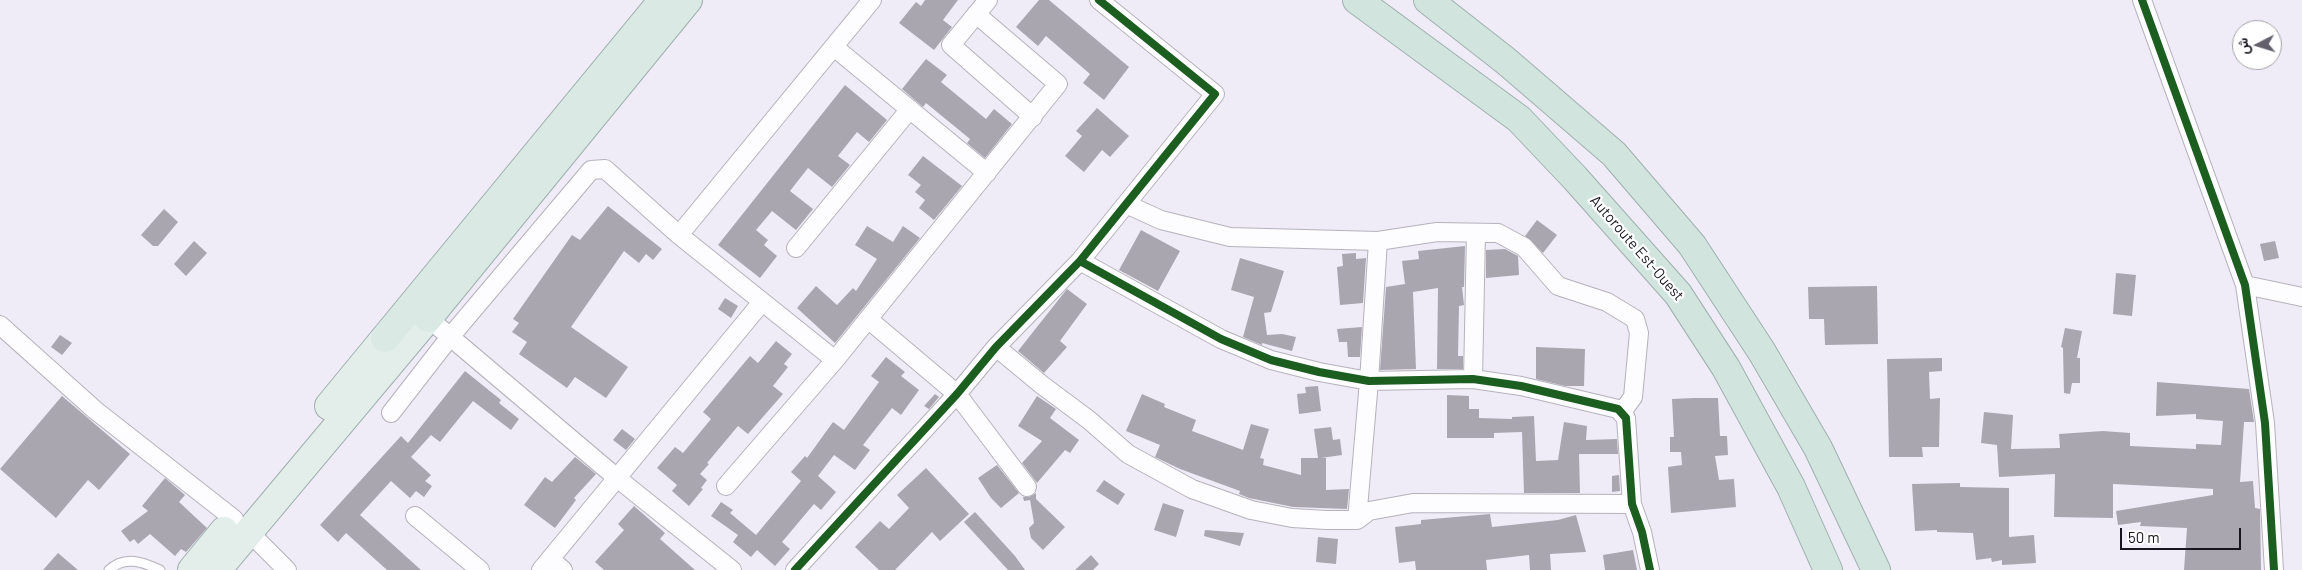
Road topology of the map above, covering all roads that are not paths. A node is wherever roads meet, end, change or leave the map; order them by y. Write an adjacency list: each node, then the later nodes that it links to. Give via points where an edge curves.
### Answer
1 (663, 0): 27 (highway)
2 (688, 0): 23 (highway)
3 (872, 0): 10 (street)
4 (988, 0): 9 (street)
5 (1099, 0): 14 (street, via 1215,94)
6 (1357, 0): 52 (highway, Autoroute Est-Ouest, via 1519,119 1678,294 1726,368 1792,487)
7 (1428, 0): 53 (highway, via 1506,61 1614,154 1692,245 1762,352 1818,448)
8 (2142, 0): 20 (street)
9 (976, 14): 12 (street, via 951,45); 12 (street, via 1058,84)
10 (834, 46): 11 (street); 16 (street)
11 (910, 108): 13 (street); 18 (street)
12 (1033, 117): 13 (street)
13 (987, 173): 24 (street)
14 (1126, 204): 17 (street, via 1161,220 1230,237); 19 (street)
15 (1476, 233): 17 (street, via 1436,232); 30 (street); 33 (street, via 1498,233 1524,247 1558,286 1607,302 1635,319 1639,333 1633,397)
16 (679, 235): 22 (street); 26 (street, via 605,169 592,170)
17 (1378, 241): 31 (street)
18 (796, 248)
19 (1080, 261): 28 (street); 31 (street, via 1221,339 1271,360)
20 (2245, 285): 21 (street); 54 (street, via 2265,423)
21 (2302, 297)
22 (762, 302): 29 (street); 35 (street)
23 (428, 318): 26 (street); 41 (main road)
24 (868, 319): 29 (street); 32 (street)
25 (0, 324): 41 (street, via 95,410)
26 (450, 336): 34 (street); 35 (street)
27 (385, 338): 41 (main road)
28 (996, 346): 32 (street); 40 (street, via 1128,454 1192,489 1251,510 1284,517)
29 (835, 360): 36 (street)
30 (1473, 379): 31 (street); 33 (street, via 1521,386)
31 (1369, 381): 40 (street)
32 (957, 394): 37 (street); 50 (street)
33 (1622, 412): 38 (street, via 1626,418)
34 (391, 413)
35 (616, 478): 42 (street); 49 (street)
36 (726, 486)
37 (1027, 487)
38 (1632, 504): 40 (street, via 1412,503 1369,511); 51 (street)
39 (415, 516): 48 (street)
40 (1357, 520)
41 (241, 525): 45 (main road); 46 (main road); 47 (street)
42 (551, 566)
43 (109, 570): 44 (lane, via 127,560 143,562)
44 (160, 570)
45 (192, 570)
46 (217, 570)
47 (287, 570)
48 (480, 570)
49 (732, 570)
50 (795, 570)
51 (1650, 570)
52 (1828, 570)
53 (1876, 570)
54 (2274, 570)

